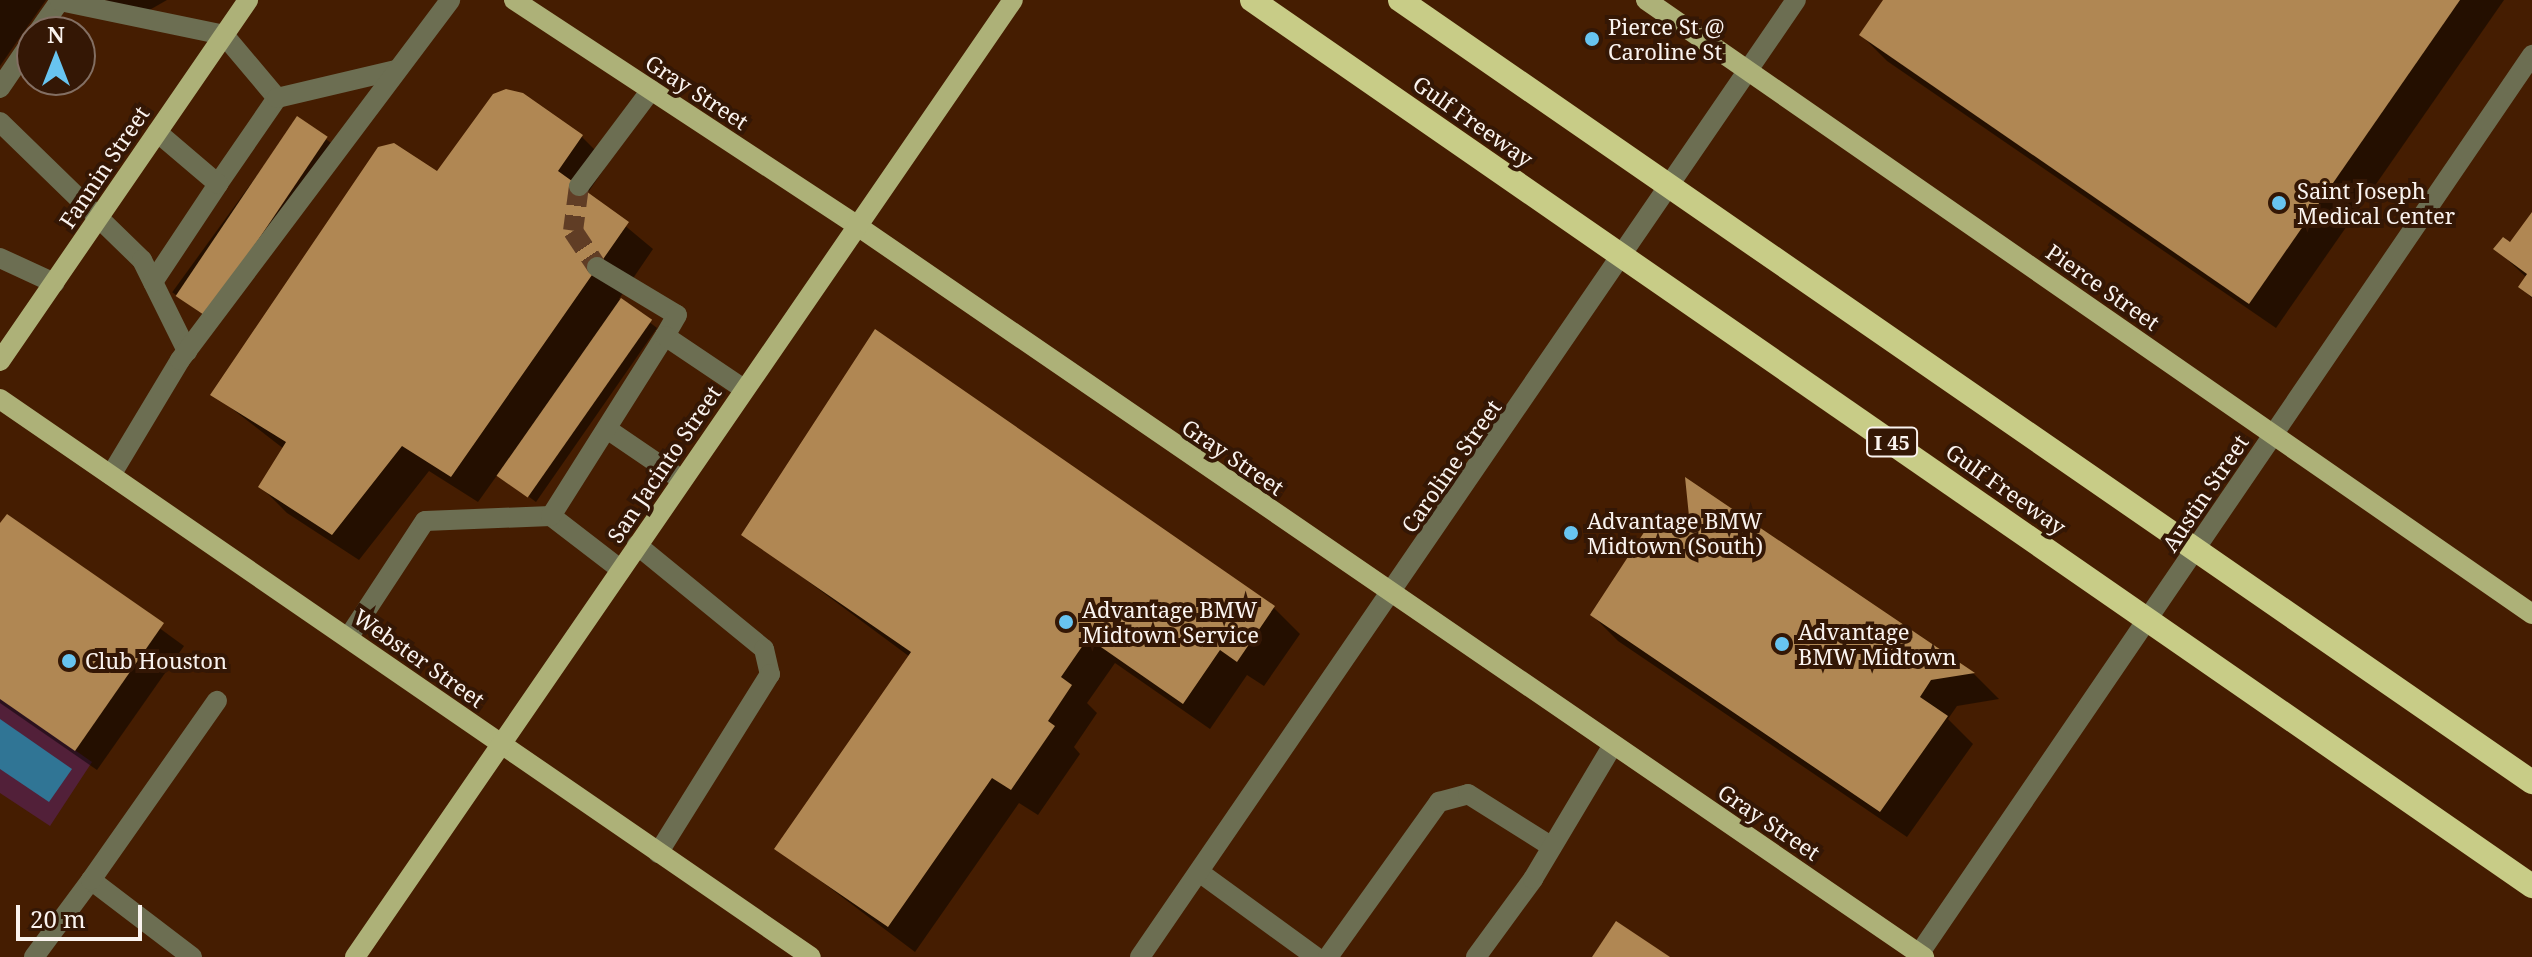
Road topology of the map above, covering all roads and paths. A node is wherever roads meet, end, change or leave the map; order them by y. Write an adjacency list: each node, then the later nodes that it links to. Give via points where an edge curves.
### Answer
1 (248, 0): 10 (main road, Fannin Street)
2 (450, 0): 13 (street)
3 (514, 0): 16 (main road, Gray Street)
4 (1013, 0): 23 (main road, San Jacinto Street)
5 (1252, 0): 51 (highway, Gulf Freeway / I 45, bridge)
6 (1400, 0): 46 (highway, bridge)
7 (1646, 0): 14 (main road, Pierce Street)
8 (1796, 0): 14 (street, Caroline Street)
9 (49, 16): 10 (street, via 60,1)
10 (224, 35): 17 (street); 19 (main road, Fannin Street)
11 (2532, 55): 34 (street, Austin Street)
12 (16, 64): 15 (street)
13 (395, 70): 17 (street); 29 (street)
14 (1747, 70): 34 (main road, Pierce Street); 40 (street, Caroline Street)
15 (0, 88)
16 (651, 90): 21 (street); 23 (main road, Gray Street)
17 (277, 98): 20 (street)
18 (0, 122): 22 (street)
19 (157, 132): 20 (street); 22 (main road, Fannin Street)
20 (218, 184): 26 (street)
21 (579, 186)
22 (98, 218): 26 (street, via 142,260); 27 (main road, Fannin Street)
23 (856, 225): 31 (main road, San Jacinto Street); 40 (main road, Gray Street)
24 (0, 258): 27 (street)
25 (597, 267): 28 (street, via 677,315)
26 (153, 282): 29 (street)
27 (54, 283): 30 (main road, Fannin Street)
28 (665, 336): 31 (street); 33 (street)
29 (187, 351): 35 (street)
30 (0, 361)
31 (744, 389): 36 (main road, San Jacinto Street)
32 (0, 399): 35 (main road, Webster Street)
33 (607, 429): 36 (street); 37 (street)
34 (2274, 435): 41 (main road, Pierce Street); 52 (street, Austin Street)
35 (111, 475): 42 (main road, Webster Street)
36 (682, 480): 38 (main road, San Jacinto Street)
37 (551, 516): 39 (street); 42 (street, via 425,521)
38 (637, 545): 39 (main road, San Jacinto Street); 48 (street, via 764,649 770,674)
39 (621, 570): 44 (main road, San Jacinto Street)
40 (1392, 594): 45 (main road, Gray Street); 49 (street, Caroline Street)
41 (2532, 614)
42 (348, 638): 44 (main road, Webster Street)
43 (217, 701): 50 (street)
44 (501, 744): 48 (main road, Webster Street); 55 (main road, San Jacinto Street)
45 (1613, 745): 47 (street); 52 (main road, Gray Street)
46 (2532, 782)
47 (1552, 847): 59 (street, via 1468,794 1439,802); 60 (street)
48 (658, 853): 56 (main road, Webster Street)
49 (1199, 872): 57 (street, Caroline Street); 58 (street)
50 (91, 880): 53 (street); 54 (street)
51 (2532, 886)
52 (1920, 956)
53 (34, 957)
54 (192, 957)
55 (355, 957)
56 (811, 957)
57 (1140, 957)
58 (1316, 957)
59 (1328, 957)
60 (1476, 957)

